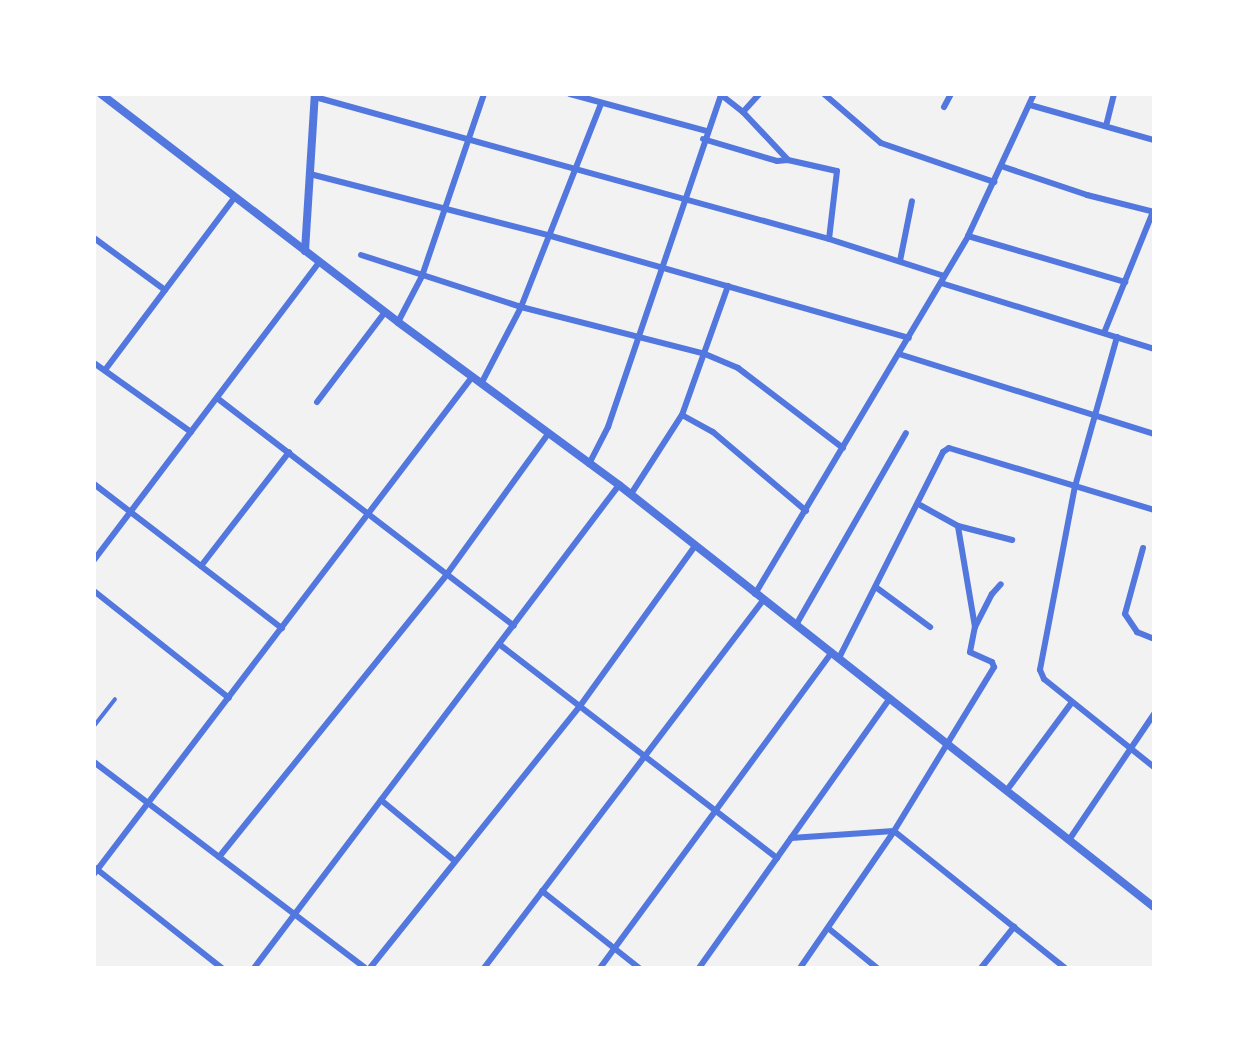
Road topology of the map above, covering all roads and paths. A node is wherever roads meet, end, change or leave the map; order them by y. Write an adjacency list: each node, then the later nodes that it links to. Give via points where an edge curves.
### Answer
1 (101, 94): 25 (street)
2 (484, 94): 18 (street)
3 (570, 94): 11 (street)
4 (759, 94): 14 (street)
5 (824, 94): 24 (street, via 881,143)
6 (951, 94): 13 (street)
7 (1034, 94): 12 (street)
8 (1114, 94): 15 (street)
9 (720, 95): 14 (street); 16 (street)
10 (315, 96): 18 (street); 23 (street)
11 (601, 104): 16 (street); 22 (street)
12 (1030, 105): 15 (street); 21 (street)
13 (944, 107)
14 (742, 112): 20 (street)
15 (1107, 126): 19 (street)
16 (706, 131): 17 (street)
17 (703, 139): 20 (street); 26 (street)
18 (468, 140): 22 (street); 28 (street)
19 (1154, 140)
20 (788, 160): 33 (street, via 837,171)
21 (1001, 166): 24 (street); 29 (street, via 1087,195)
22 (576, 169): 26 (street); 30 (street)
23 (310, 174): 28 (street); 34 (street)
24 (994, 182): 31 (street)
25 (235, 197): 34 (street); 44 (street)
26 (685, 199): 33 (street); 38 (street)
27 (912, 201): 36 (street)
28 (445, 207): 30 (street); 39 (street)
29 (1154, 212): 41 (street)
30 (551, 236): 38 (street); 45 (street)
31 (968, 236): 40 (street); 41 (street)
32 (94, 238): 44 (street)
33 (829, 239): 36 (street)
34 (305, 251): 37 (street)
35 (361, 255): 39 (street)
36 (900, 261): 40 (street)
37 (319, 262): 46 (street); 59 (street)
38 (663, 267): 43 (street); 49 (street)
39 (422, 276): 45 (street); 47 (street)
40 (944, 276): 42 (street)
41 (1125, 282): 48 (street)
42 (941, 283): 48 (street); 51 (street)
43 (728, 286): 51 (street); 53 (street)
44 (165, 290): 56 (street)
45 (521, 307): 49 (street); 58 (street)
46 (385, 312): 47 (street); 60 (street)
47 (398, 322): 57 (street)
48 (1104, 333): 50 (street)
49 (639, 334): 53 (street); 69 (street, via 608,427)
50 (1117, 337): 52 (street); 62 (street)
51 (909, 338): 54 (street)
52 (1154, 349)
53 (705, 354): 61 (street); 67 (street, via 738,368)
54 (899, 354): 62 (street); 67 (street)
55 (94, 363): 56 (street)
56 (105, 370): 63 (street)
57 (472, 377): 58 (street); 78 (street)
58 (481, 384): 65 (street)
59 (217, 398): 63 (street); 68 (street)
60 (317, 402)
61 (682, 416): 73 (street); 76 (street, via 713,432)
62 (1095, 416): 66 (street); 72 (street)
63 (191, 432): 77 (street)
64 (906, 433): 91 (street)
65 (548, 434): 69 (street); 85 (street)
66 (1154, 434)
67 (843, 448): 76 (street)
68 (289, 452): 78 (street); 84 (street)
69 (589, 464): 71 (street)
70 (94, 484): 77 (street)
71 (619, 485): 73 (street); 92 (street)
72 (1075, 486): 74 (street, via 949,448 943,452); 75 (street); 102 (street, via 1040,670 1044,679)
73 (630, 494): 81 (street)
74 (920, 505): 79 (street); 87 (street)
75 (1154, 510)
76 (806, 511): 89 (street)
77 (132, 512): 83 (street); 84 (street)
78 (369, 514): 85 (street); 95 (street)
79 (958, 526): 80 (street); 94 (street)
80 (1012, 540)
81 (695, 546): 89 (street); 103 (street)
82 (1143, 548): 96 (street, via 1125,614 1137,632)
83 (94, 561)
84 (201, 566): 95 (street)
85 (447, 574): 92 (street); 118 (street)
86 (1001, 584): 94 (street)
87 (877, 588): 93 (street); 98 (street)
88 (94, 591): 99 (street)
89 (754, 594): 90 (street)
90 (763, 600): 91 (street); 108 (street)
91 (796, 625): 98 (street)
92 (514, 626): 97 (street)
93 (930, 627)
94 (975, 627): 106 (street, via 970,652 992,662 994,667)
95 (282, 628): 99 (street)
96 (1154, 639)
97 (499, 644): 103 (street); 112 (street)
98 (836, 655): 101 (street); 114 (street)
99 (229, 698): 113 (street)
100 (115, 699): 105 (lane)
101 (890, 699): 106 (street); 116 (street)
102 (1072, 702): 107 (street); 111 (street)
103 (580, 706): 108 (street); 120 (street)
104 (1154, 714): 107 (street)
105 (94, 726)
106 (948, 744): 111 (street); 115 (street)
107 (1132, 750): 110 (street); 117 (street)
108 (645, 756): 114 (street); 122 (street)
109 (94, 762): 113 (street)
110 (1154, 767)
111 (1007, 790): 117 (street)
112 (381, 800): 120 (street); 124 (street)
113 (148, 803): 118 (street); 121 (street)
114 (716, 810): 119 (street); 127 (street)
115 (894, 831): 116 (street); 125 (street); 126 (street)
116 (791, 838): 119 (street)
117 (1069, 840): 123 (street)
118 (219, 857): 124 (street)
119 (777, 858): 135 (street)
120 (455, 861): 131 (street)
121 (96, 870): 128 (street)
122 (542, 891): 127 (street); 132 (street)
123 (1152, 904)
124 (295, 914): 129 (street); 130 (street)
125 (1014, 927): 138 (street); 139 (street)
126 (828, 928): 136 (street); 137 (street)
127 (615, 948): 133 (street); 134 (street)
128 (222, 968)
129 (254, 968)
130 (365, 968)
131 (370, 968)
132 (484, 968)
133 (600, 968)
134 (639, 968)
135 (699, 968)
136 (800, 968)
137 (878, 968)
138 (981, 968)
139 (1065, 968)

